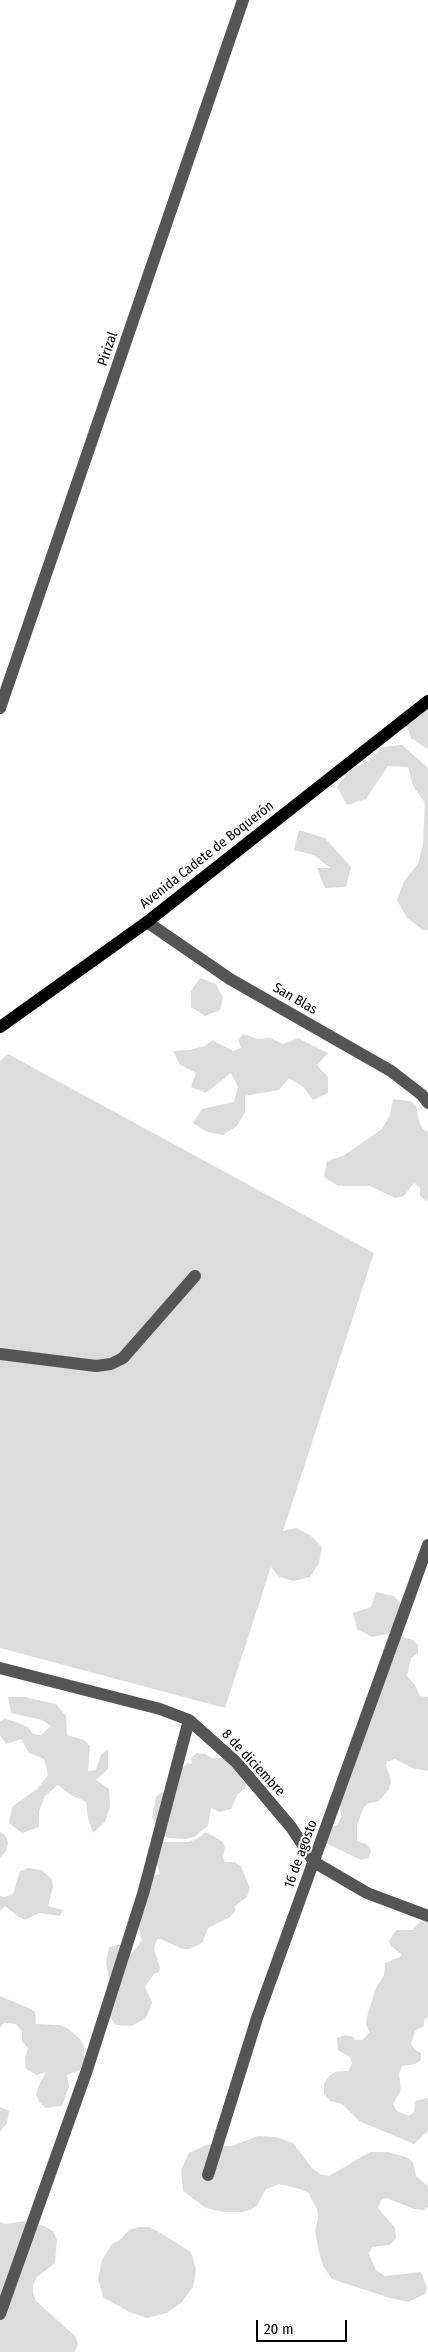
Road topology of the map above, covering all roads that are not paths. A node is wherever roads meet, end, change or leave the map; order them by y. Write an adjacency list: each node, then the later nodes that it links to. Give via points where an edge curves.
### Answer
1 (243, 0): 3 (street, Pirizal)
2 (428, 701): 4 (main road, Avenida Cadete de Boquerón)
3 (0, 708)
4 (146, 922): 5 (main road, Avenida Cadete de Boquerón); 6 (street, San Blas, via 230,980 392,1071)
5 (0, 1027)
6 (428, 1103)
7 (195, 1276): 8 (street, via 123,1358 110,1364 96,1366)
8 (0, 1354)
9 (428, 1545): 12 (street, 16 de agosto)
10 (0, 1668): 11 (street, 8 de diciembre, via 160,1709)
11 (190, 1720): 12 (street, 8 de diciembre, via 236,1762 292,1827); 15 (street, via 143,1894 90,2061)
12 (314, 1862): 13 (street, 8 de diciembre, via 367,1893); 14 (street, 16 de agosto, via 257,2018)
13 (428, 1916)
14 (208, 2175)
15 (0, 2314)

